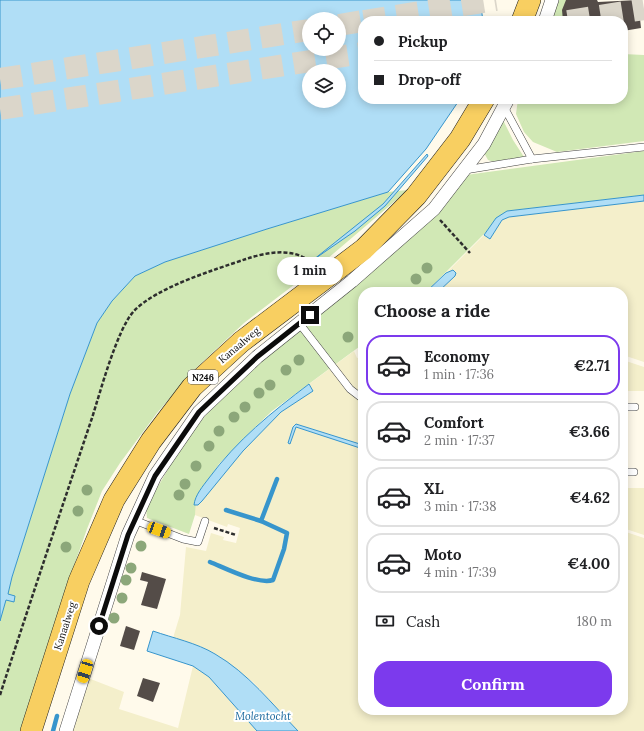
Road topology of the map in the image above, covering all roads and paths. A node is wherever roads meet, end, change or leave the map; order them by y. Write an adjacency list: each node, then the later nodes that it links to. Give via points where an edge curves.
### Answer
1 (530, 0): 3 (main road)
2 (552, 0): 4 (street)
3 (524, 16)
4 (547, 16)
5 (481, 104): 13 (main road, Kanaalweg / N246, via 460,138 416,196 364,249)
6 (505, 104): 10 (street, via 484,144)
7 (506, 104): 9 (lane)
8 (644, 147): 9 (lane)
9 (532, 159): 10 (lane)
10 (465, 170): 11 (street)
11 (432, 211): 12 (path); 14 (street, via 352,282)
12 (470, 253)
13 (324, 279): 23 (path, via 311,262 297,254 276,252 207,272 172,287 134,312 121,333 102,386); 24 (main road, Kanaalweg / N246, via 241,342 192,387 151,440 114,500 79,581)
14 (299, 323): 15 (lane, via 350,389); 20 (street, via 257,357 199,412 155,476)
15 (358, 395)
16 (628, 407): 17 (lane)
17 (635, 407)
18 (628, 472): 19 (lane)
19 (634, 472)
20 (134, 520): 21 (lane, via 183,539 198,542); 25 (street)
21 (204, 523): 22 (path)
22 (236, 535)
23 (0, 695)
24 (31, 731)
25 (66, 731)

